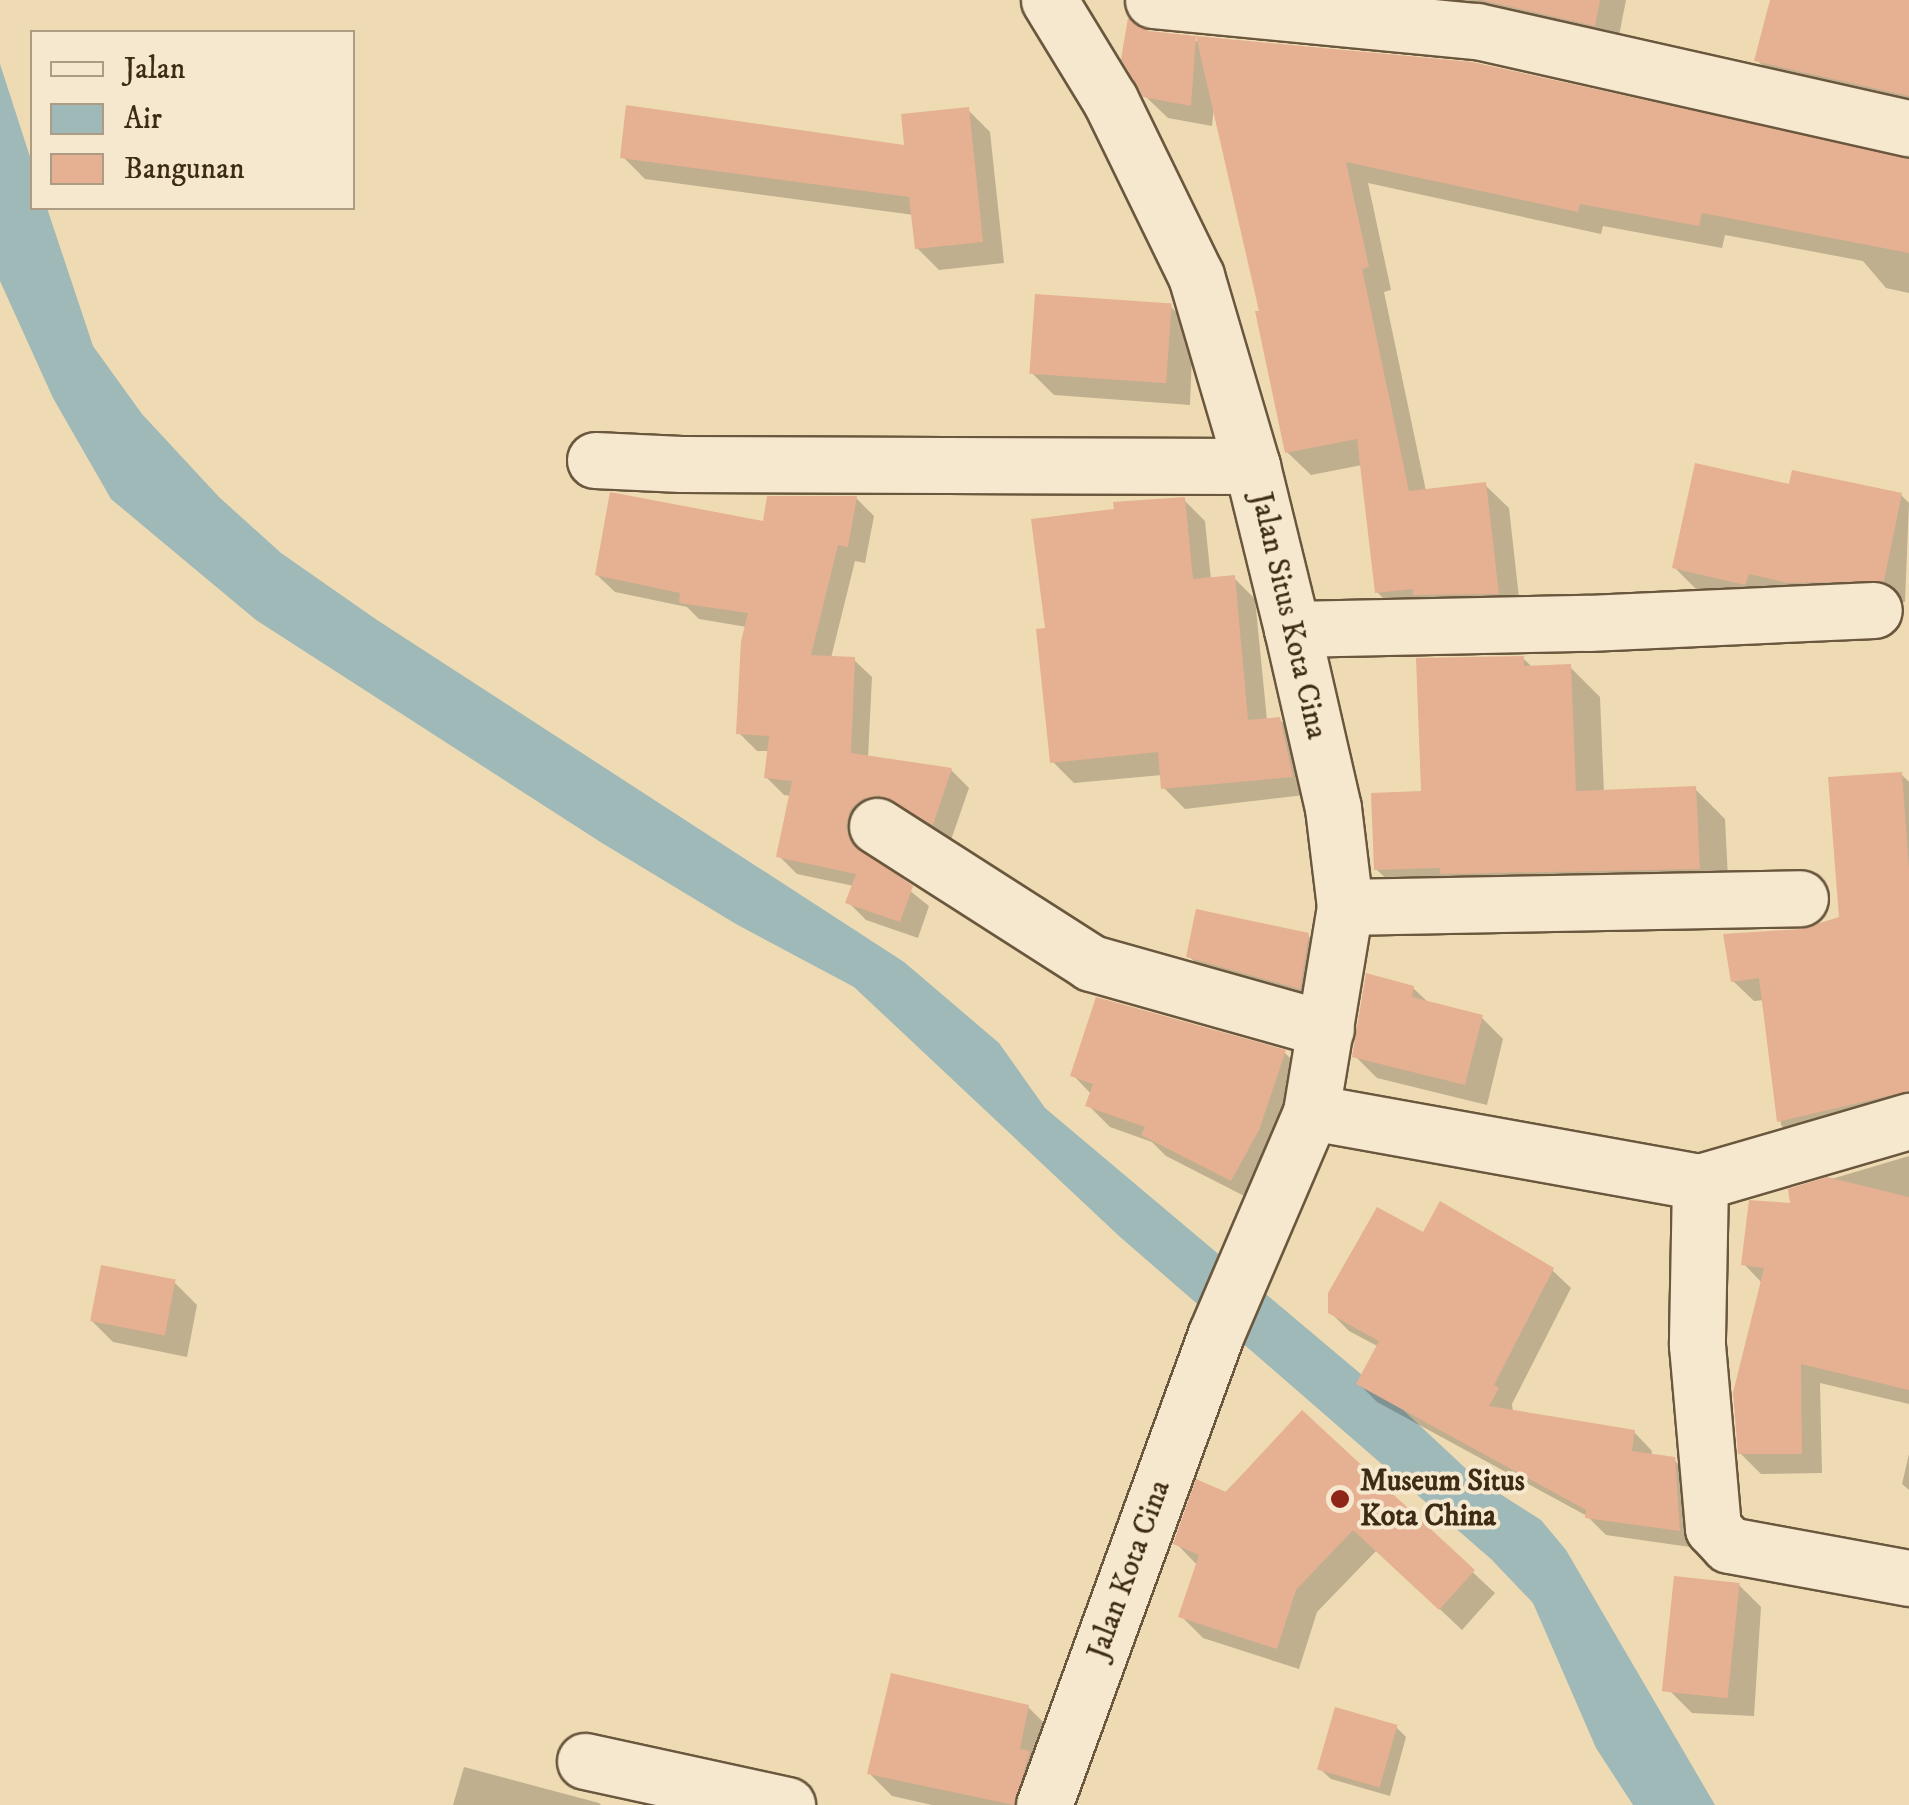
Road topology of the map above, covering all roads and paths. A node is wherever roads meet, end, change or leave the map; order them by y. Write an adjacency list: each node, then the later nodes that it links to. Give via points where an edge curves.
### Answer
1 (1049, 0): 5 (street, Jalan Situs Kota Cina, via 1110,100 1196,276)
2 (1153, 0): 3 (street, via 1477,31)
3 (1909, 128)
4 (595, 460): 5 (street)
5 (1252, 466): 7 (street, Jalan Situs Kota Cina)
6 (1874, 610): 7 (street)
7 (1292, 629): 10 (street, Jalan Situs Kota Cina, via 1333,808)
8 (877, 826): 11 (street, via 1090,963)
9 (1800, 898): 10 (street)
10 (1345, 906): 11 (street, Jalan Situs Kota Cina)
11 (1326, 1029): 12 (street, Jalan Situs Kota Cina)
12 (1312, 1112): 14 (street); 15 (street, Jalan Situs Kota Cina)
13 (1909, 1122): 14 (street)
14 (1700, 1182): 16 (street, via 1697,1345 1712,1528 1729,1546)
15 (1248, 1259): 19 (street, Jalan Kota Cina)
16 (1909, 1578)
17 (585, 1762): 18 (street)
18 (787, 1805)
19 (1044, 1805)

